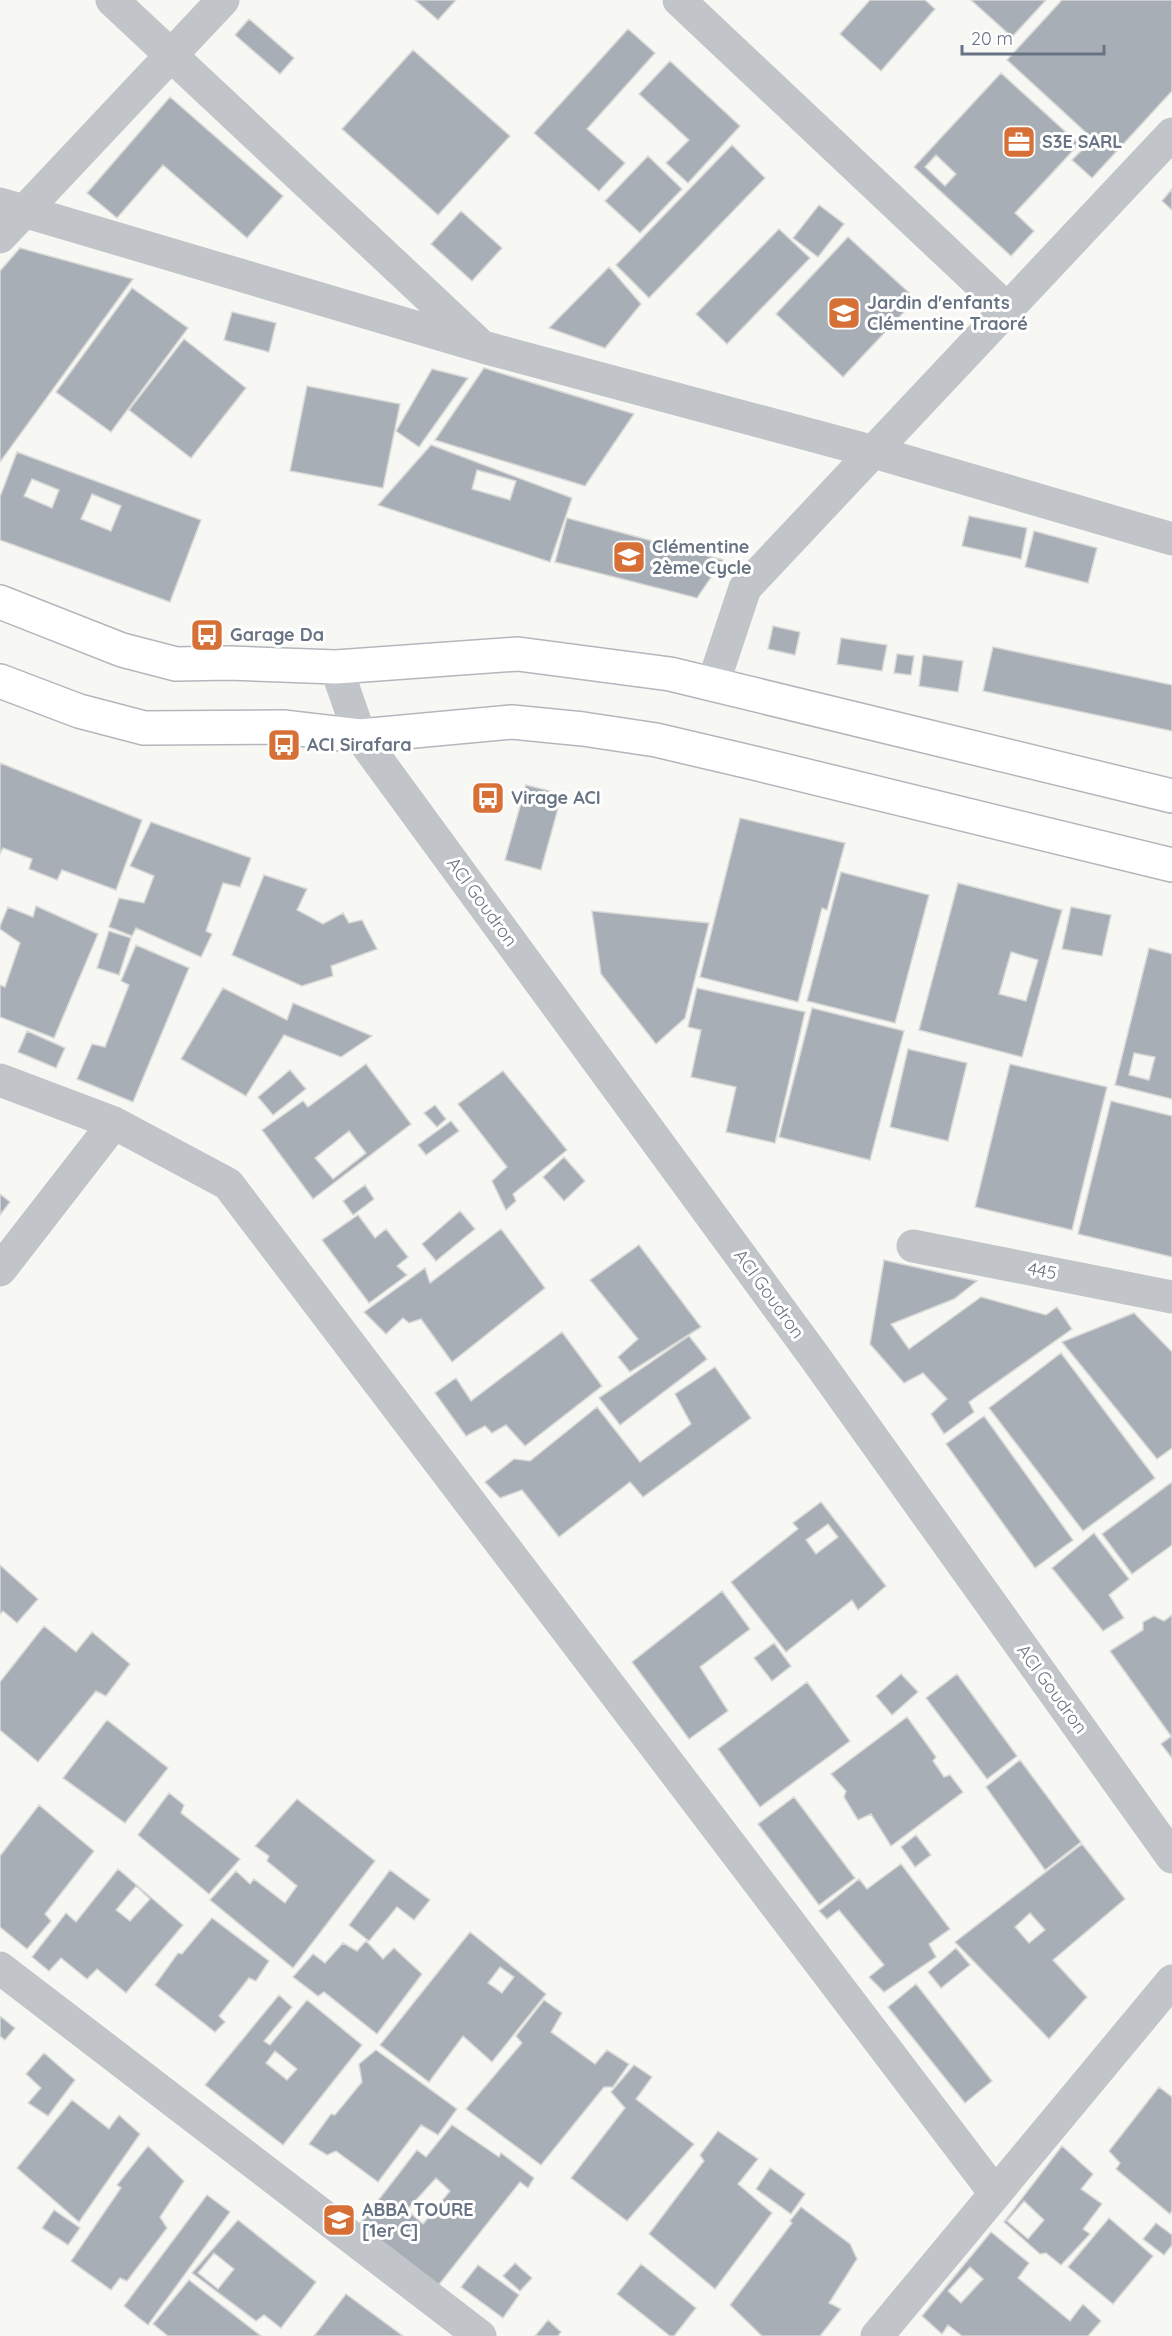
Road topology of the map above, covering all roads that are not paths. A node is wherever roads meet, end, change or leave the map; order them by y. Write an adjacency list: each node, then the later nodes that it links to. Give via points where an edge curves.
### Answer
1 (112, 0): 4 (street)
2 (223, 0): 4 (street)
3 (679, 0): 8 (street)
4 (171, 55): 6 (street); 9 (street)
5 (1172, 134): 8 (street)
6 (11, 208): 7 (street); 9 (street)
7 (0, 237)
8 (1007, 309): 10 (street)
9 (483, 347): 10 (street)
10 (874, 452): 11 (street); 15 (street, via 746,588)
11 (1172, 539)
12 (0, 602): 13 (main road, via 122,650 176,664)
13 (336, 667): 15 (main road, via 518,654); 16 (street, ACI Goudron)
14 (0, 681): 16 (main road, via 79,711 144,728 282,727)
15 (713, 684): 17 (main road)
16 (360, 736): 18 (main road, via 512,722 646,739); 24 (street, ACI Goudron, via 807,1346)
17 (1172, 796)
18 (1172, 865)
19 (0, 1080): 20 (street)
20 (114, 1123): 22 (street); 27 (street, via 228,1184)
21 (913, 1246): 23 (street, 445)
22 (0, 1270)
23 (1172, 1297)
24 (1172, 1857)
25 (0, 1968): 28 (street)
26 (1172, 1981): 27 (street)
27 (995, 2193): 29 (street)
28 (480, 2336)
29 (877, 2336)

